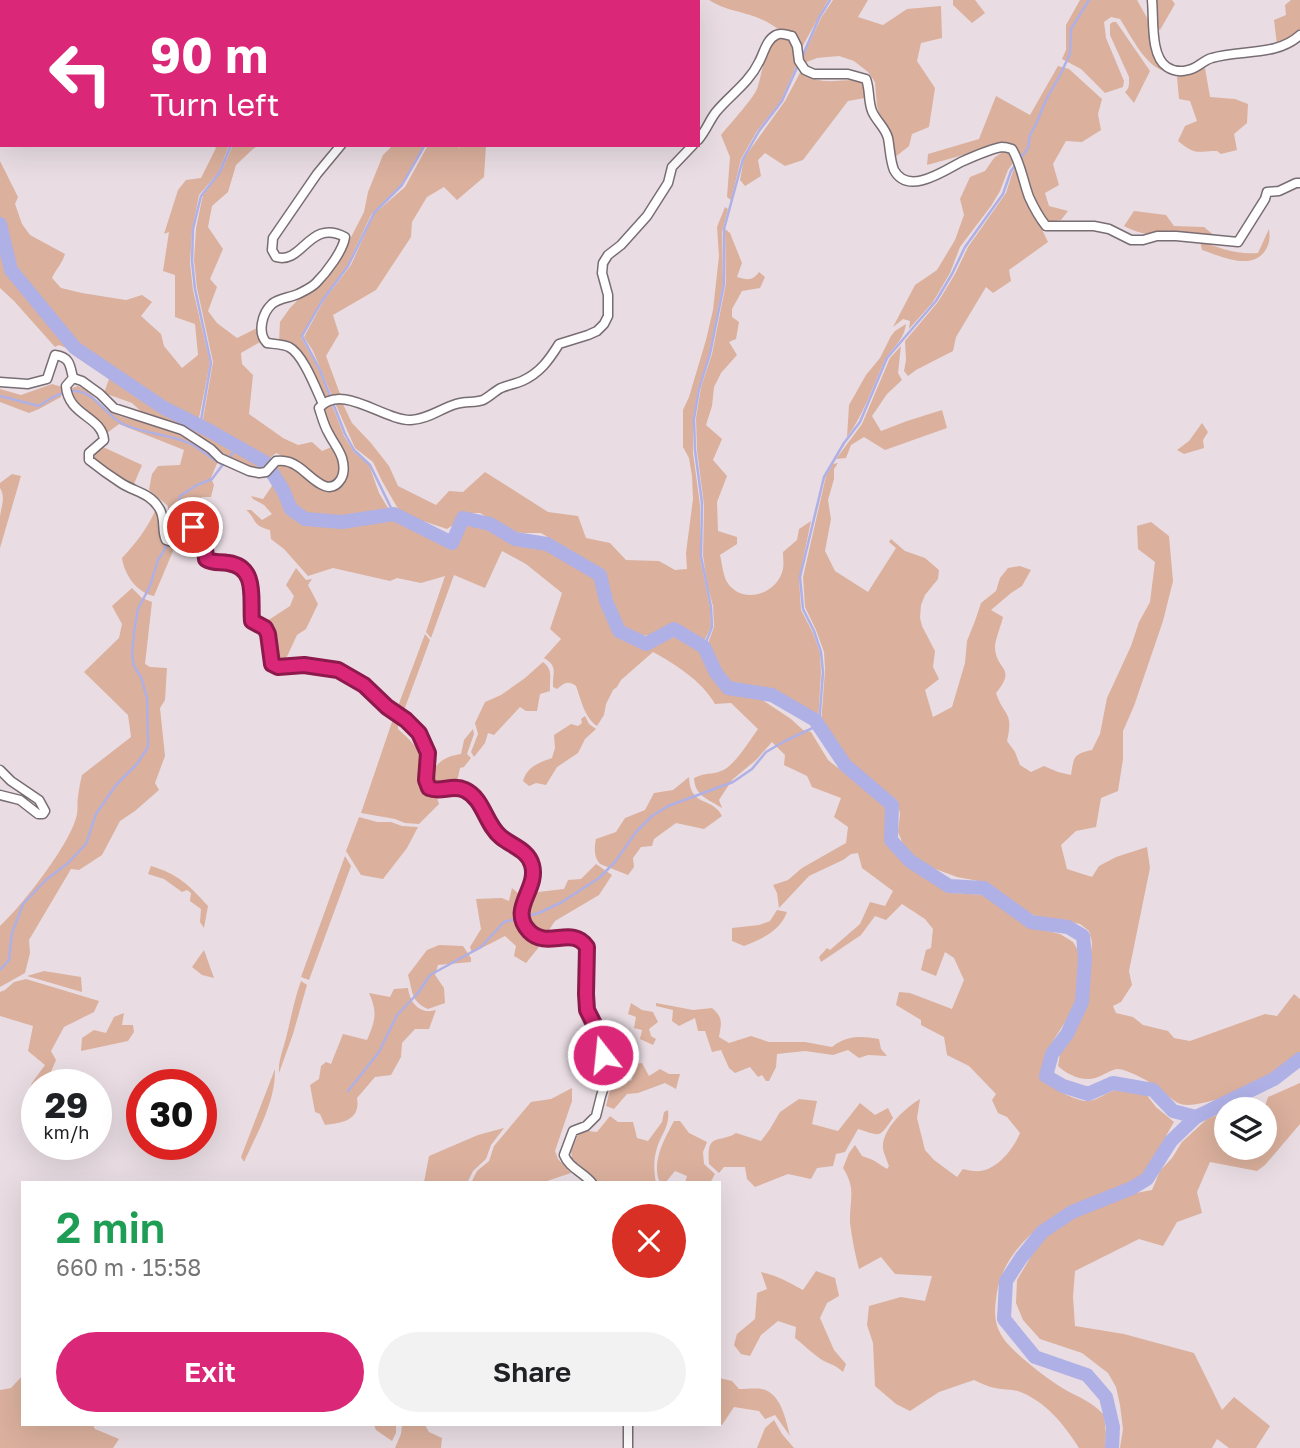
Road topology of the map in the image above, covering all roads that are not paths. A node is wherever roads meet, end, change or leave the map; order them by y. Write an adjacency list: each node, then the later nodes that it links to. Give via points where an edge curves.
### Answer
1 (1152, 0): 2 (street, via 1156,50 1165,66 1175,71 1191,70 1206,59 1227,53 1284,46)
2 (1300, 36)
3 (700, 138): 6 (street, via 726,100 757,67 767,43 782,33 792,36 805,70 866,79 870,107 886,134 895,172 915,182 1003,147 1012,149 1046,226 1094,226 1131,240 1176,236 1238,242 1267,192)
4 (339, 147): 9 (street, via 282,224 272,250 275,257 284,259 320,233 340,234 345,237 344,245 317,283 272,304 261,329 267,343 296,352)
5 (691, 147): 9 (street, via 672,167 668,183 647,216 603,263 608,316 597,331 559,344 536,374 482,400 455,404 425,418 403,420 348,400)
6 (1300, 183)
7 (73, 378): 8 (street, via 69,360 55,355 47,379 28,384); 9 (street, via 114,408 182,430 220,458 249,471 266,472 276,461 286,461 328,488 340,481 344,471 319,408); 12 (street, via 66,386 66,396 104,435 89,453 89,460 157,504 166,540 172,542 193,527 201,530 206,559 239,566 246,573 251,584 252,621 268,634 272,664 338,670 406,720 419,733 428,753 429,788 457,787 474,795 500,836 531,862 533,881 521,913 524,925 544,940 578,938 587,947 587,1010 603,1045 607,1077 596,1116 573,1131 564,1155 567,1163)
8 (0, 382)
9 (325, 403)
10 (0, 770): 11 (street, via 39,800 46,811 38,814 20,800)
11 (0, 795)
12 (590, 1181)
13 (628, 1426): 14 (street)
14 (628, 1448)

